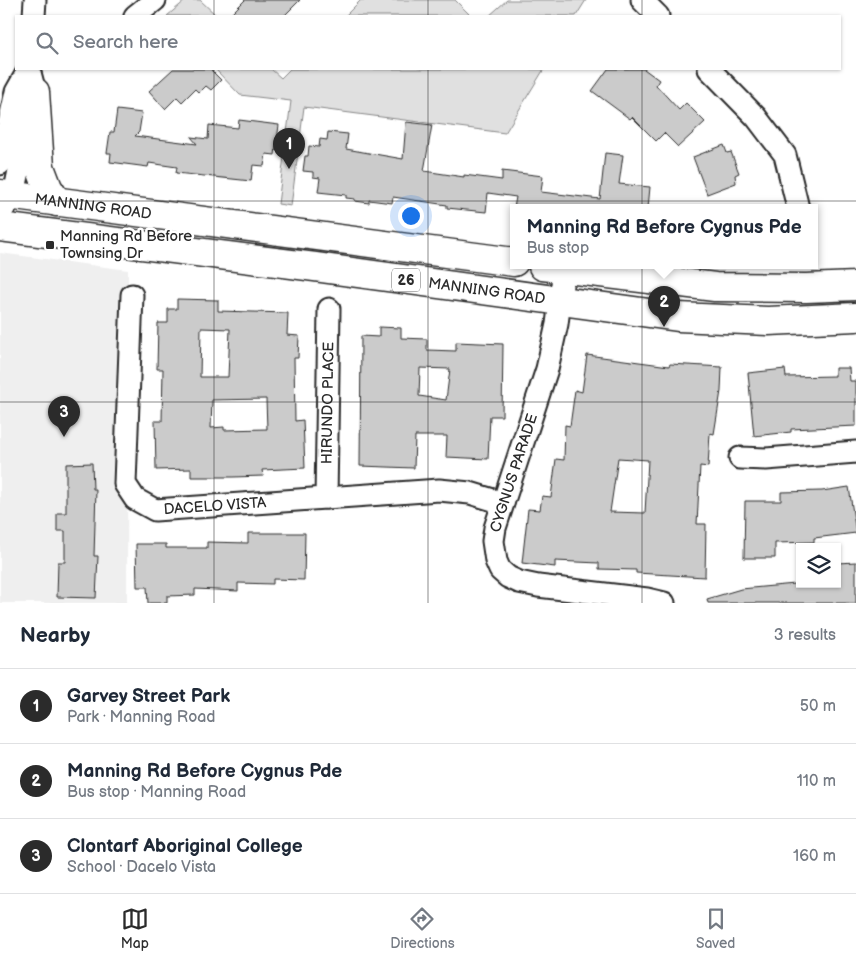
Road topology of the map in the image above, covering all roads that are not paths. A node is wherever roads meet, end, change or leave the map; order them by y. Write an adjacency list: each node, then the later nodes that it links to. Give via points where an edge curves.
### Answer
1 (642, 0): 2 (street)
2 (657, 15)
3 (711, 70): 8 (street, via 756,117 785,155)
4 (31, 77): 5 (street, via 16,92); 6 (street); 7 (main road, via 40,167)
5 (0, 164)
6 (5, 201): 7 (main road, MANNING ROAD / 26)
7 (57, 202): 10 (main road, MANNING ROAD / 26)
8 (797, 204)
9 (0, 227): 15 (main road, MANNING ROAD / 26)
10 (510, 261)
11 (553, 269): 15 (street, CYGNUS PARADE)
12 (569, 269): 13 (main road, via 715,287)
13 (856, 286)
14 (132, 295): 20 (street, DACELO VISTA, via 126,484 135,499 154,510)
15 (560, 301): 17 (main road, MANNING ROAD / 26, via 723,320); 21 (street, CYGNUS PARADE, via 540,394)
16 (330, 309): 20 (street, HIRUNDO PLACE)
17 (856, 317)
18 (856, 452): 19 (street)
19 (740, 458)
20 (326, 498): 21 (street, DACELO VISTA, via 453,490)
21 (503, 503): 22 (street, CYGNUS PARADE, via 495,528 493,551 500,570 508,577 538,586)
22 (664, 603)

